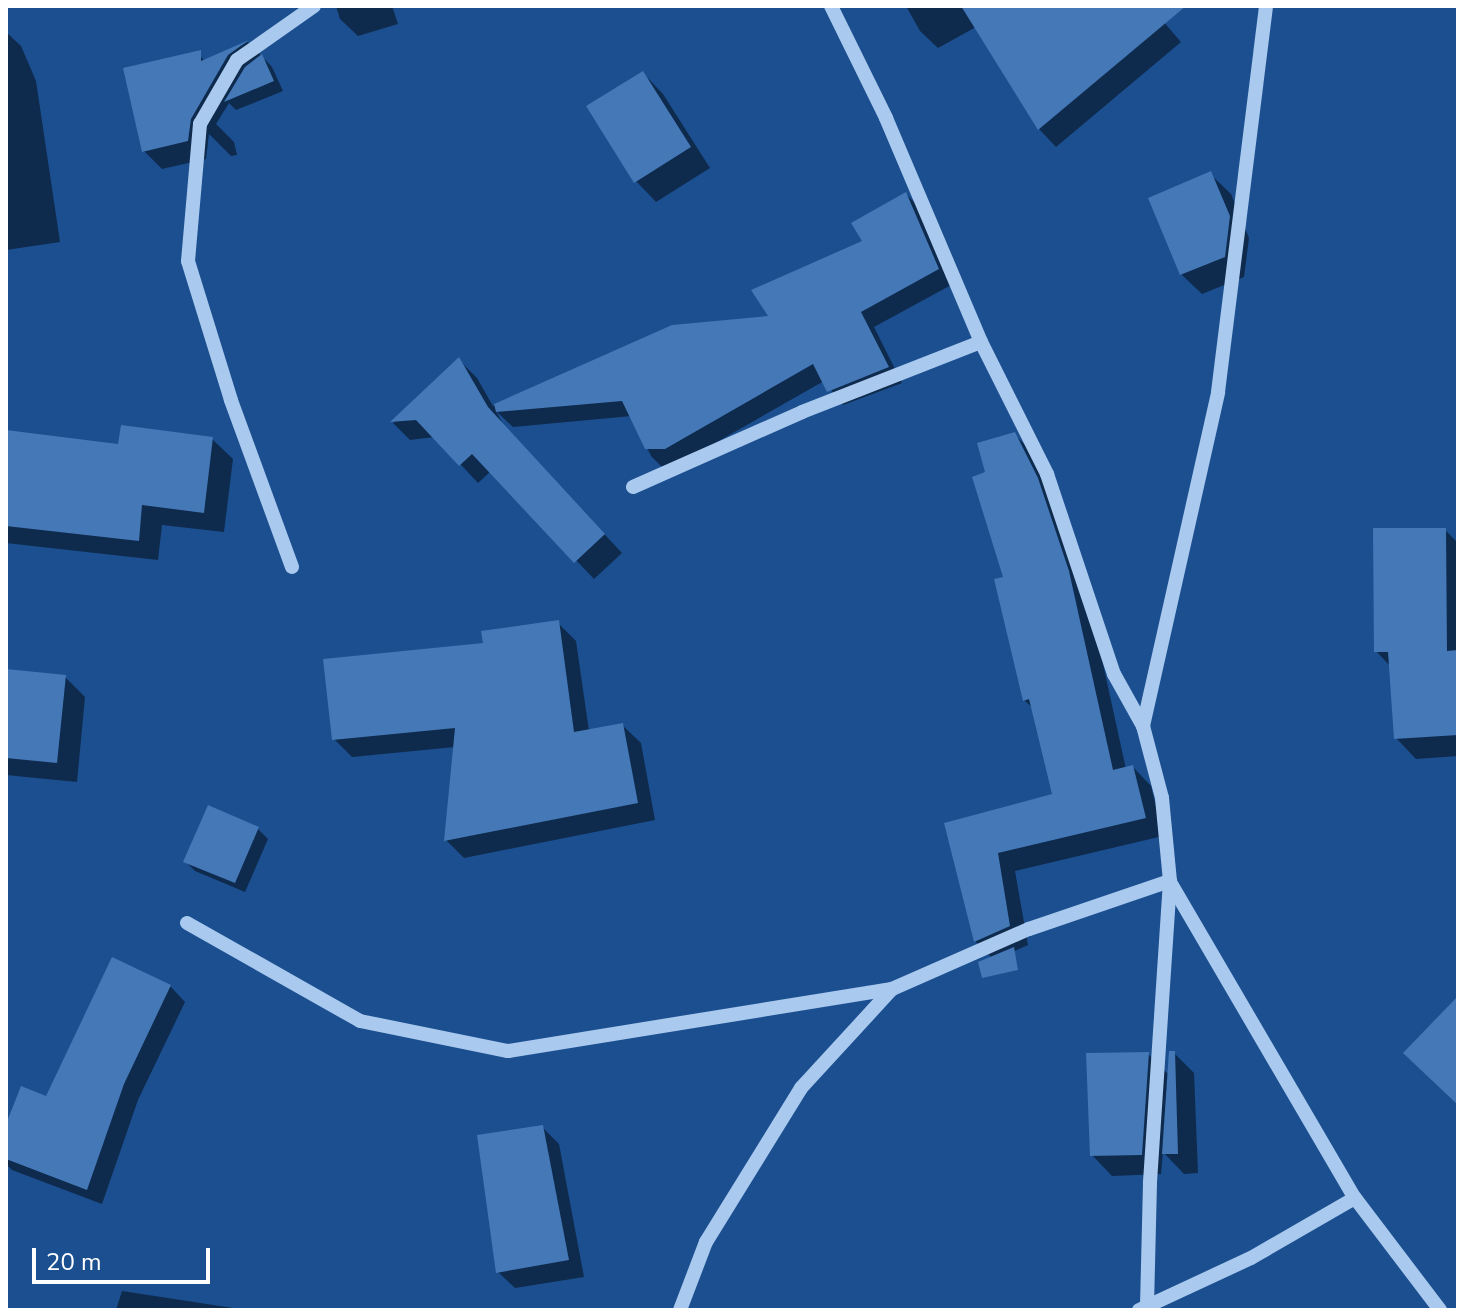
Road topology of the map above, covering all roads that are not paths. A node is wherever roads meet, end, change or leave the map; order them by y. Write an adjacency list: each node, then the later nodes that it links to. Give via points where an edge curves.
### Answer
1 (314, 6): 6 (street, via 237,60 200,124 188,261 231,400)
2 (831, 6): 4 (street, via 886,118)
3 (1266, 6): 7 (street, via 1218,392)
4 (981, 342): 5 (street, via 802,412); 7 (street, via 1047,474 1114,674)
5 (633, 487)
6 (292, 567)
7 (1143, 726): 8 (street, via 1162,798)
8 (1170, 881): 10 (street, via 1029,929); 11 (street); 12 (street)
9 (187, 923): 10 (street, via 360,1021 508,1051)
10 (892, 989): 13 (street, via 801,1088 706,1242)
11 (1355, 1198): 12 (street, via 1251,1258); 14 (street)
12 (1143, 1309)
13 (680, 1310)
14 (1440, 1310)

